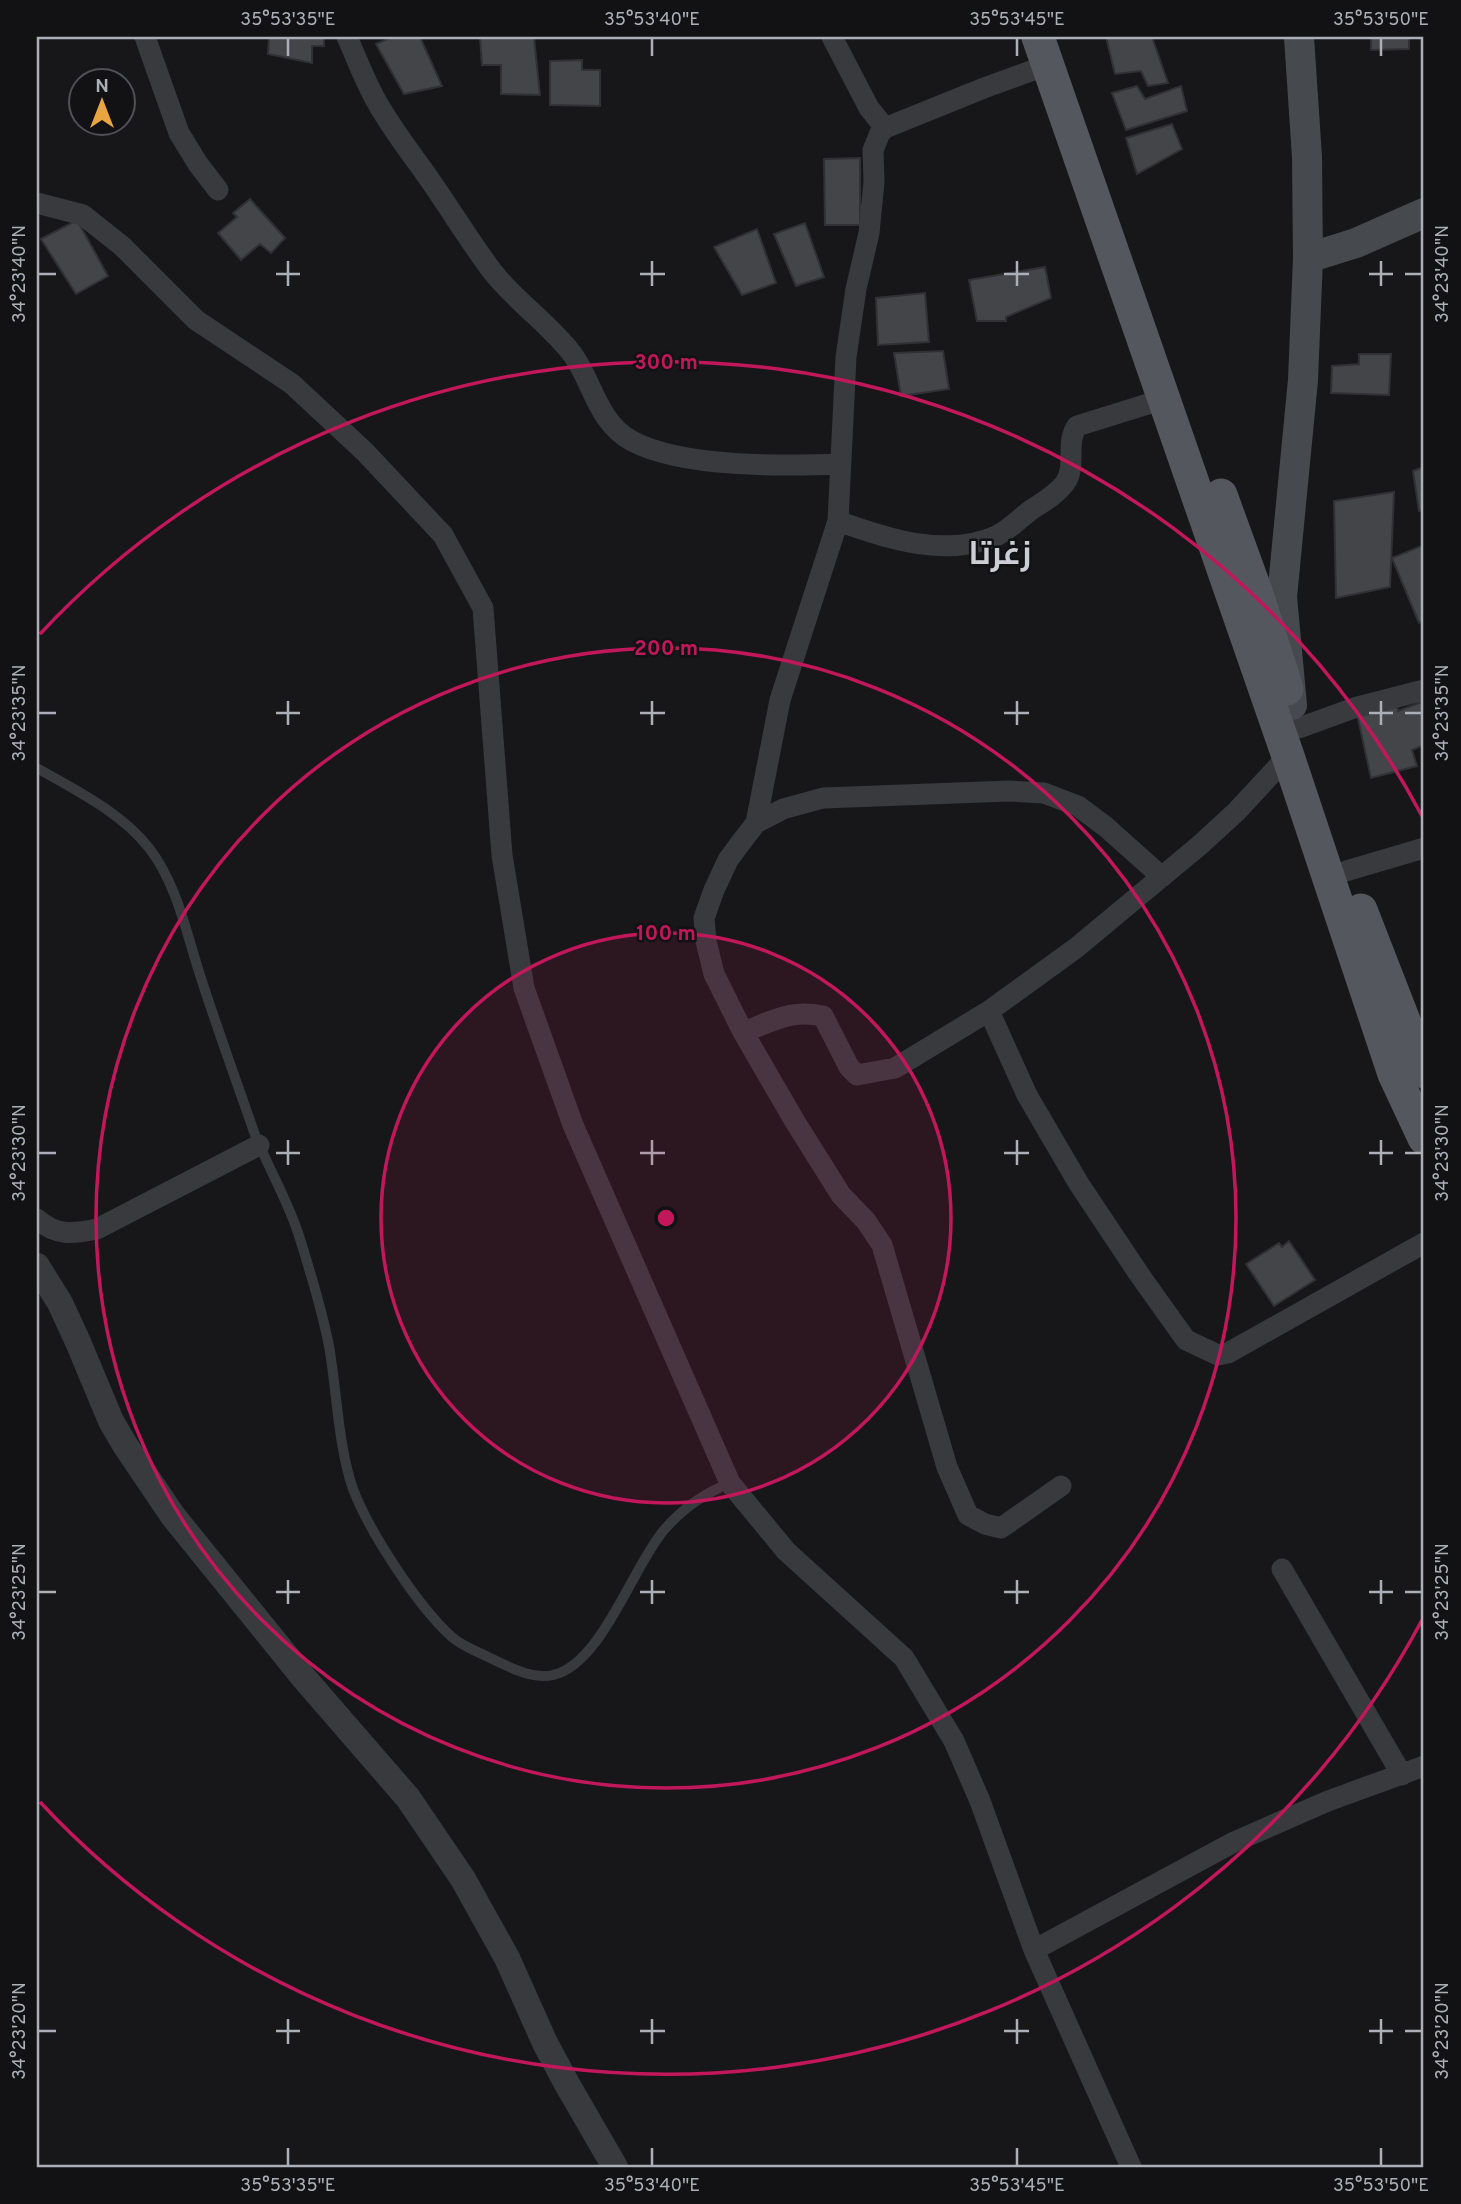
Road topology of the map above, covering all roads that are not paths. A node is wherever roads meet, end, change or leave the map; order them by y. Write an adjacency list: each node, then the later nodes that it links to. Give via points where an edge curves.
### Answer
1 (145, 37): 7 (street, via 179,133)
2 (348, 37): 12 (street, via 377,103 493,272 571,353 608,422 652,450 695,458 780,466)
3 (832, 37): 6 (street, via 869,108)
4 (1300, 37): 10 (main road)
5 (1049, 46): 6 (street, via 984,88); 11 (main road); 14 (main road, via 1084,111)
6 (885, 128): 12 (street, via 873,150 869,233 846,357)
7 (218, 190)
8 (37, 202): 30 (street, via 83,215 122,246 196,320 292,384 365,452 443,535 483,608 502,855 524,988 573,1125)
9 (1424, 213): 10 (main road)
10 (1308, 258): 16 (main road, via 1303,380 1282,597)
11 (1164, 399): 13 (street, via 1077,426 1067,481 997,536 958,545 902,542); 14 (main road)
12 (841, 464): 13 (street)
13 (838, 521): 18 (street, via 780,700)
14 (1245, 597): 16 (main road); 16 (main road)
15 (1424, 690): 16 (street)
16 (1293, 730): 20 (main road); 21 (street, via 1236,812); 25 (main road, via 1394,1074)
17 (37, 768): 26 (lane, via 117,818 148,847 166,877)
18 (756, 823): 21 (street, via 783,808 823,798 1044,793 1078,806); 23 (street, via 728,860 704,918 714,974)
19 (1424, 848): 20 (street)
20 (1346, 870): 24 (main road)
21 (1162, 877): 22 (street)
22 (989, 1011): 23 (street, via 894,1068 857,1075 823,1016 790,1014); 28 (street, via 1027,1095 1079,1184 1186,1340 1218,1355 1228,1353)
23 (743, 1032): 31 (street, via 841,1195 882,1245 947,1467 968,1515 1001,1528)
24 (1424, 1072)
25 (1424, 1138)
26 (259, 1145): 27 (street, via 97,1229 62,1233); 30 (lane, via 295,1221 317,1298 353,1488 384,1549 454,1639 513,1670 549,1677 565,1672 579,1663 600,1633 661,1533 694,1502)
27 (37, 1219)
28 (1424, 1243)
29 (37, 1266): 36 (street, via 74,1332 111,1421 173,1516 408,1798 463,1879 507,1958 561,2073)
30 (730, 1483): 35 (street, via 786,1551 904,1658 954,1741)
31 (1061, 1486)
32 (1282, 1569): 34 (street)
33 (1424, 1766): 34 (street)
34 (1402, 1775): 35 (street, via 1234,1842)
35 (1034, 1950): 37 (street)
36 (615, 2167)
37 (1131, 2167)

